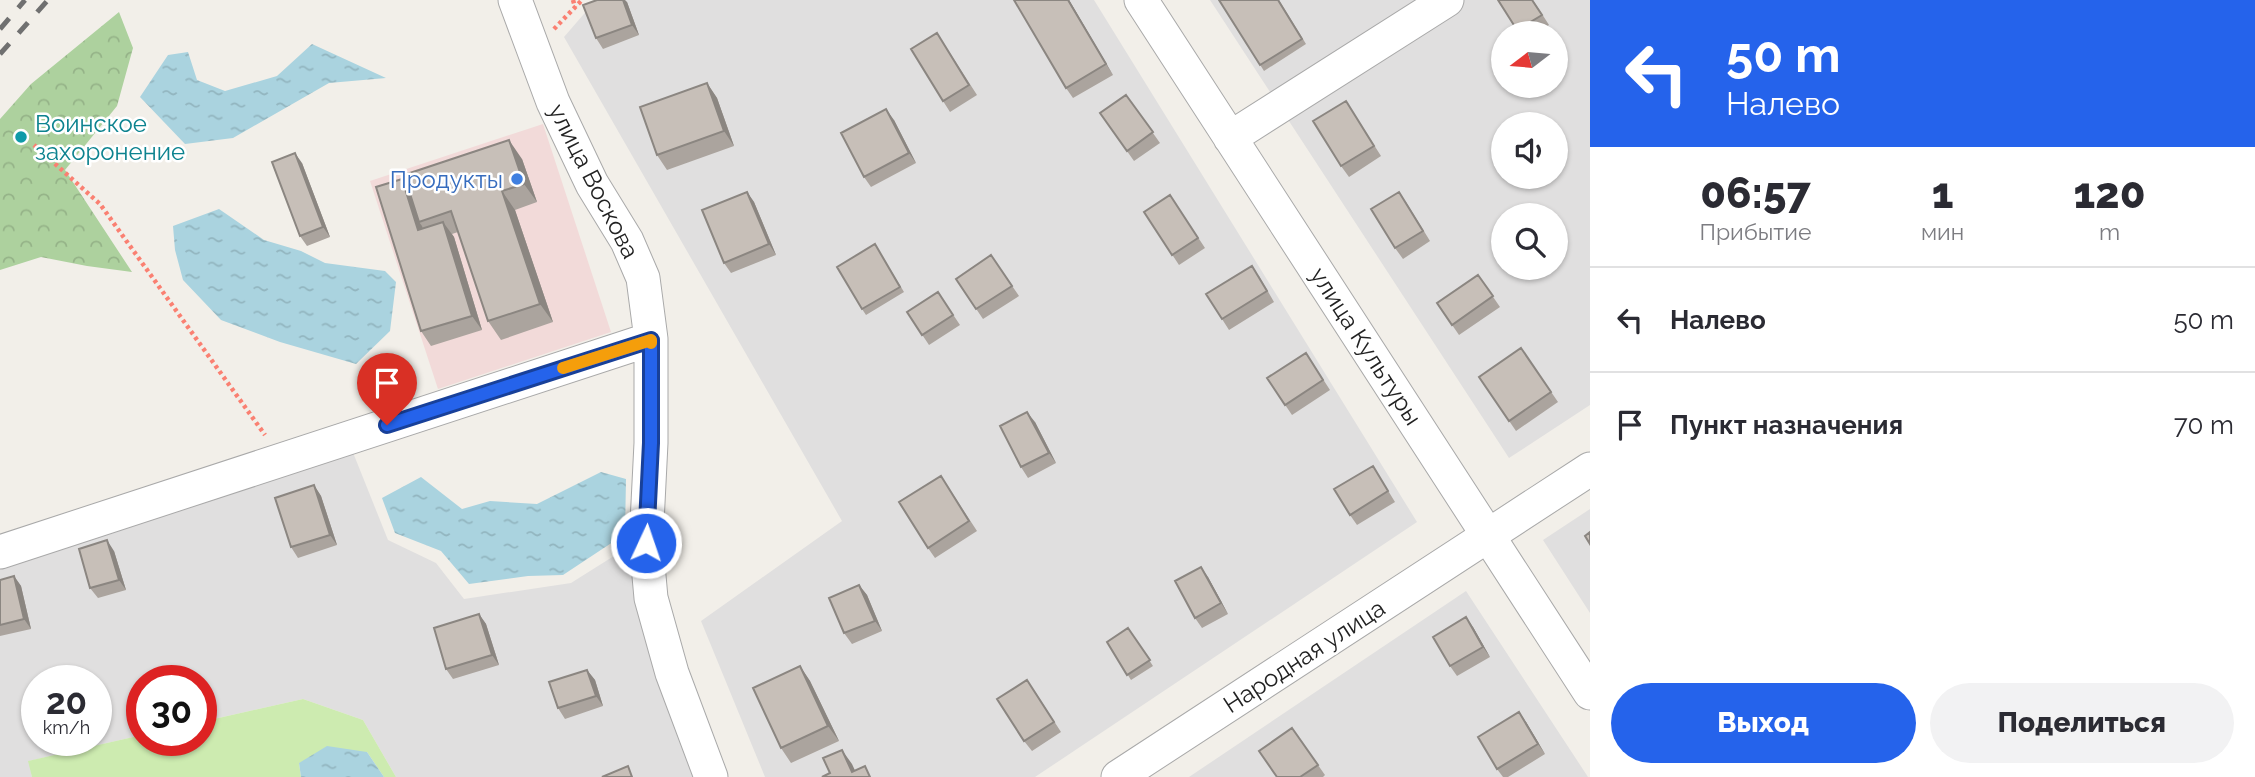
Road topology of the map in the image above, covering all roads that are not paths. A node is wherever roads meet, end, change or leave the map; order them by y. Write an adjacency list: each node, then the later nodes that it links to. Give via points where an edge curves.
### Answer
1 (515, 0): 5 (street, улица Воскова, via 553,102 643,278)
2 (1447, 0): 4 (street)
3 (1146, 2): 4 (street, улица Культуры)
4 (1230, 138): 7 (street, улица Культуры)
5 (651, 340): 8 (street); 10 (street, улица Воскова, via 646,543 651,598 672,673)
6 (1590, 468): 7 (street, Народная улица)
7 (1489, 536): 9 (street, улица Культуры); 11 (street, Народная улица)
8 (0, 552)
9 (1590, 692)
10 (711, 777)
11 (1118, 777)

